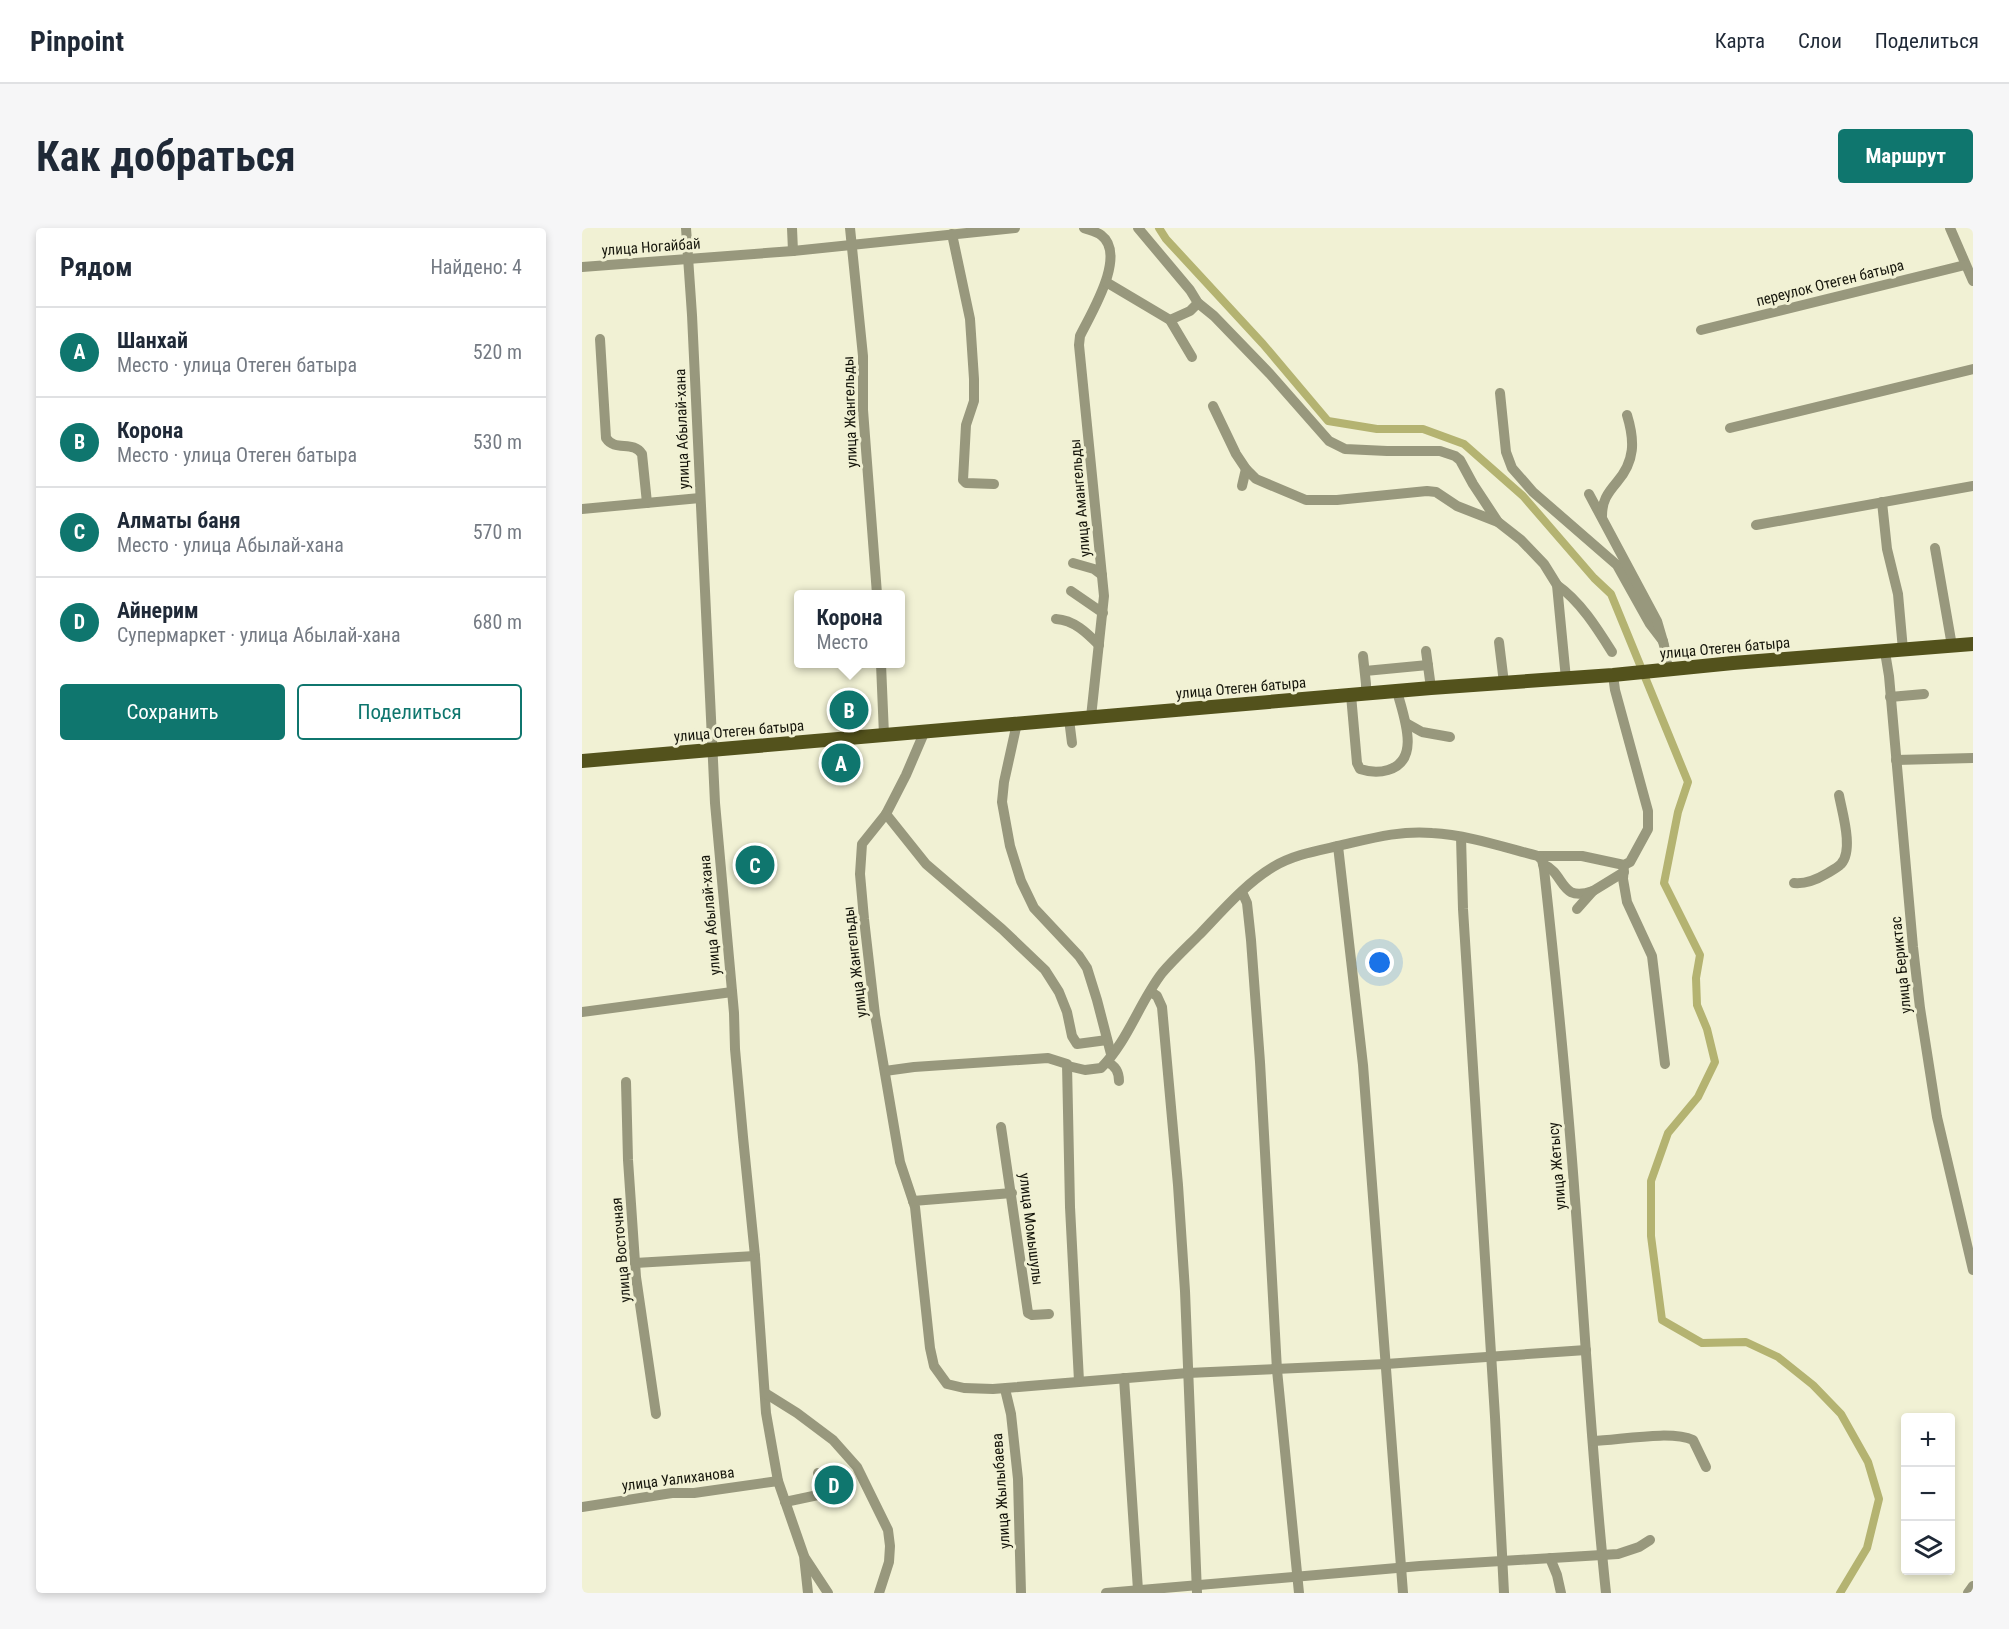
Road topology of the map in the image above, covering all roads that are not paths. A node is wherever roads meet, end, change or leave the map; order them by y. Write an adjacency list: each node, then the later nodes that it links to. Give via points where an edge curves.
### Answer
1 (686, 228): 11 (street, улица Абылай-хана)
2 (792, 228): 10 (street)
3 (850, 228): 9 (street, улица Жангельды)
4 (1015, 228): 8 (street, улица Ногайбай)
5 (1084, 228): 15 (street, улица Амангельды, via 1102,236 1107,243 1111,258)
6 (1138, 228): 16 (street)
7 (1950, 228): 12 (street)
8 (956, 232): 9 (street, улица Ногайбай); 27 (street, via 970,319 974,401 966,425 963,480)
9 (850, 245): 10 (street, улица Ногайбай); 42 (street, улица Жангельды, via 863,356 863,410)
10 (793, 251): 11 (street, улица Ногайбай)
11 (689, 260): 13 (street, улица Ногайбай); 31 (street, улица Абылай-хана)
12 (1965, 265): 14 (street); 18 (street, переулок Отеген батыра)
13 (582, 267)
14 (1973, 281)
15 (1106, 282): 17 (street); 40 (street, улица Амангельды, via 1079,345)
16 (1198, 303): 17 (street); 36 (street, via 1270,374 1329,441 1345,449 1440,452 1455,456)
17 (1170, 320): 20 (street)
18 (1701, 330)
19 (600, 339): 32 (street, via 606,438 614,445 639,449)
20 (1192, 357)
21 (1973, 369): 25 (street)
22 (1500, 393): 46 (street, via 1506,452 1512,468 1533,492 1617,565)
23 (1213, 406): 26 (street)
24 (1627, 415): 35 (street, via 1634,444 1623,473 1604,498)
25 (1730, 428)
26 (1246, 469): 28 (street); 36 (street, via 1256,479 1314,501 1436,492 1457,506)
27 (994, 484)
28 (1242, 486)
29 (1973, 486): 33 (street)
30 (1589, 494): 35 (street)
31 (700, 498): 32 (street); 77 (street, улица Абылай-хана)
32 (647, 502): 34 (street)
33 (1882, 502): 37 (street); 51 (street)
34 (582, 509)
35 (1602, 517): 46 (street, via 1658,621)
36 (1498, 522): 41 (street, via 1533,552)
37 (1756, 525)
38 (1935, 548): 50 (street)
39 (1073, 563): 40 (street)
40 (1102, 575): 44 (street, улица Амангельды)
41 (1557, 585): 53 (street, via 1586,615); 61 (street)
42 (877, 590)
43 (1071, 591): 44 (street)
44 (1103, 613): 49 (street, улица Амангельды)
45 (1056, 619): 49 (street, via 1065,619 1085,631)
46 (1664, 641): 58 (street)
47 (1499, 642): 62 (street)
48 (1973, 644): 50 (main road, улица Отеген батыра)
49 (1099, 645): 69 (street, улица Амангельды)
50 (1952, 646): 51 (main road, улица Отеген батыра)
51 (1903, 650): 54 (main road, улица Отеген батыра)
52 (1426, 651): 56 (street)
53 (1612, 652)
54 (1885, 652): 58 (main road, улица Отеген батыра); 68 (street, улица Бериктас)
55 (1364, 656): 59 (street)
56 (1428, 665): 59 (street); 63 (street)
57 (881, 668): 74 (street)
58 (1668, 669): 60 (main road, улица Отеген батыра)
59 (1365, 671): 65 (street)
60 (1613, 675): 61 (main road, улица Отеген батыра); 86 (street, via 1649,821 1642,842)
61 (1566, 679): 62 (main road, улица Отеген батыра)
62 (1504, 683): 63 (main road, улица Отеген батыра)
63 (1431, 688): 64 (main road, улица Отеген батыра)
64 (1397, 691): 65 (main road, улица Отеген батыра); 72 (street)
65 (1366, 694): 67 (main road, улица Отеген батыра)
66 (1924, 694): 68 (street)
67 (1351, 695): 69 (main road, улица Отеген батыра); 72 (street, via 1360,769 1368,772 1395,768 1404,758 1408,744)
68 (1890, 697): 79 (street, улица Бериктас)
69 (1090, 717): 70 (main road, улица Отеген батыра)
70 (1069, 719): 71 (main road, улица Отеген батыра); 76 (street)
71 (1017, 723): 73 (main road, улица Отеген батыра); 94 (street, via 1002,802 1010,846 1034,908 1087,968)
72 (1406, 723): 75 (street, via 1422,732)
73 (924, 733): 74 (main road, улица Отеген батыра); 82 (street, улица Жангельды)
74 (884, 735): 77 (main road, улица Отеген батыра)
75 (1450, 737)
76 (1072, 743)
77 (714, 750): 80 (main road, улица Отеген батыра); 91 (street, улица Абылай-хана)
78 (1973, 758): 79 (street)
79 (1896, 760): 106 (street, улица Бериктас, via 1929,1069)
80 (582, 761)
81 (1839, 795): 87 (street, via 1846,857 1841,865 1820,878)
82 (886, 814): 94 (street, via 926,864 1045,970 1059,992 1073,1040 1077,1044); 98 (street, улица Жангельды, via 862,844 860,874)
83 (1461, 837): 84 (street, via 1412,832); 85 (street); 109 (street)
84 (1338, 846): 89 (street, via 1282,862); 110 (street, via 1363,1065)
85 (1541, 860): 86 (street, via 1582,856); 88 (street, via 1569,892 1578,895); 108 (street, улица Жетысу, via 1569,1122)
86 (1624, 868): 88 (street); 96 (street, via 1627,902 1652,956)
87 (1794, 883)
88 (1593, 891): 90 (street)
89 (1242, 892): 92 (street, via 1179,954); 111 (street, via 1248,903 1261,1073)
90 (1577, 909)
91 (732, 992): 93 (street); 104 (street, улица Абылай-хана)
92 (1151, 992): 95 (street); 112 (street, via 1162,1007 1178,1185)
93 (582, 1012)
94 (1107, 1040): 95 (street)
95 (1109, 1058): 97 (street, via 1101,1068); 99 (street, via 1118,1071)
96 (1665, 1065)
97 (1070, 1068): 98 (street, via 1048,1058); 114 (street, via 1070,1207)
98 (885, 1071): 103 (street, улица Жангельды, via 900,1162)
99 (1119, 1081)
100 (626, 1082): 105 (street, улица Восточная)
101 (1001, 1127): 102 (street, улица Момышулы)
102 (1012, 1193): 103 (street); 107 (street, улица Момышулы, via 1028,1313)
103 (913, 1201): 115 (street, улица Жангельды, via 934,1366 954,1387)
104 (755, 1256): 105 (street); 116 (street, улица Абылай-хана)
105 (635, 1263): 117 (street, улица Восточная)
106 (1973, 1270)
107 (1049, 1314)
108 (1586, 1350): 109 (street, улица Жангельды); 118 (street, улица Жетысу)
109 (1492, 1356): 110 (street, улица Жангельды); 128 (street)
110 (1386, 1364): 111 (street, улица Жангельды); 129 (street)
111 (1277, 1370): 112 (street, улица Жангельды); 130 (street)
112 (1188, 1373): 113 (street, улица Жангельды); 132 (street)
113 (1124, 1378): 114 (street, улица Жангельды); 133 (street)
114 (1079, 1381): 115 (street, улица Жангельды)
115 (1005, 1389): 137 (street, улица Жылыбаева, via 1018,1479)
116 (765, 1393): 121 (street, улица Абылай-хана); 136 (street, via 833,1440 857,1467 888,1530 889,1562)
117 (656, 1414)
118 (1593, 1441): 119 (street, via 1686,1437 1693,1440); 125 (street, улица Жетысу)
119 (1706, 1467)
120 (818, 1473): 122 (street, via 818,1495)
121 (778, 1481): 122 (street, улица Абылай-хана); 123 (street, улица Уалиханова)
122 (785, 1502): 126 (street, улица Абылай-хана)
123 (582, 1507)
124 (1650, 1540): 125 (street, via 1629,1551)
125 (1602, 1555): 127 (street); 143 (street, улица Жетысу)
126 (804, 1556): 134 (street, улица Абылай-хана); 135 (street)
127 (1551, 1558): 128 (street); 142 (street)
128 (1502, 1561): 129 (street); 141 (street)
129 (1402, 1568): 130 (street); 140 (street)
130 (1298, 1577): 132 (street); 139 (street)
131 (1973, 1586): 144 (street)
132 (1197, 1589): 133 (street)
133 (1138, 1590): 138 (street)
134 (808, 1593)
135 (828, 1593)
136 (879, 1593)
137 (1021, 1593)
138 (1106, 1593)
139 (1299, 1593)
140 (1403, 1593)
141 (1504, 1593)
142 (1561, 1593)
143 (1606, 1593)
144 (1968, 1593)

